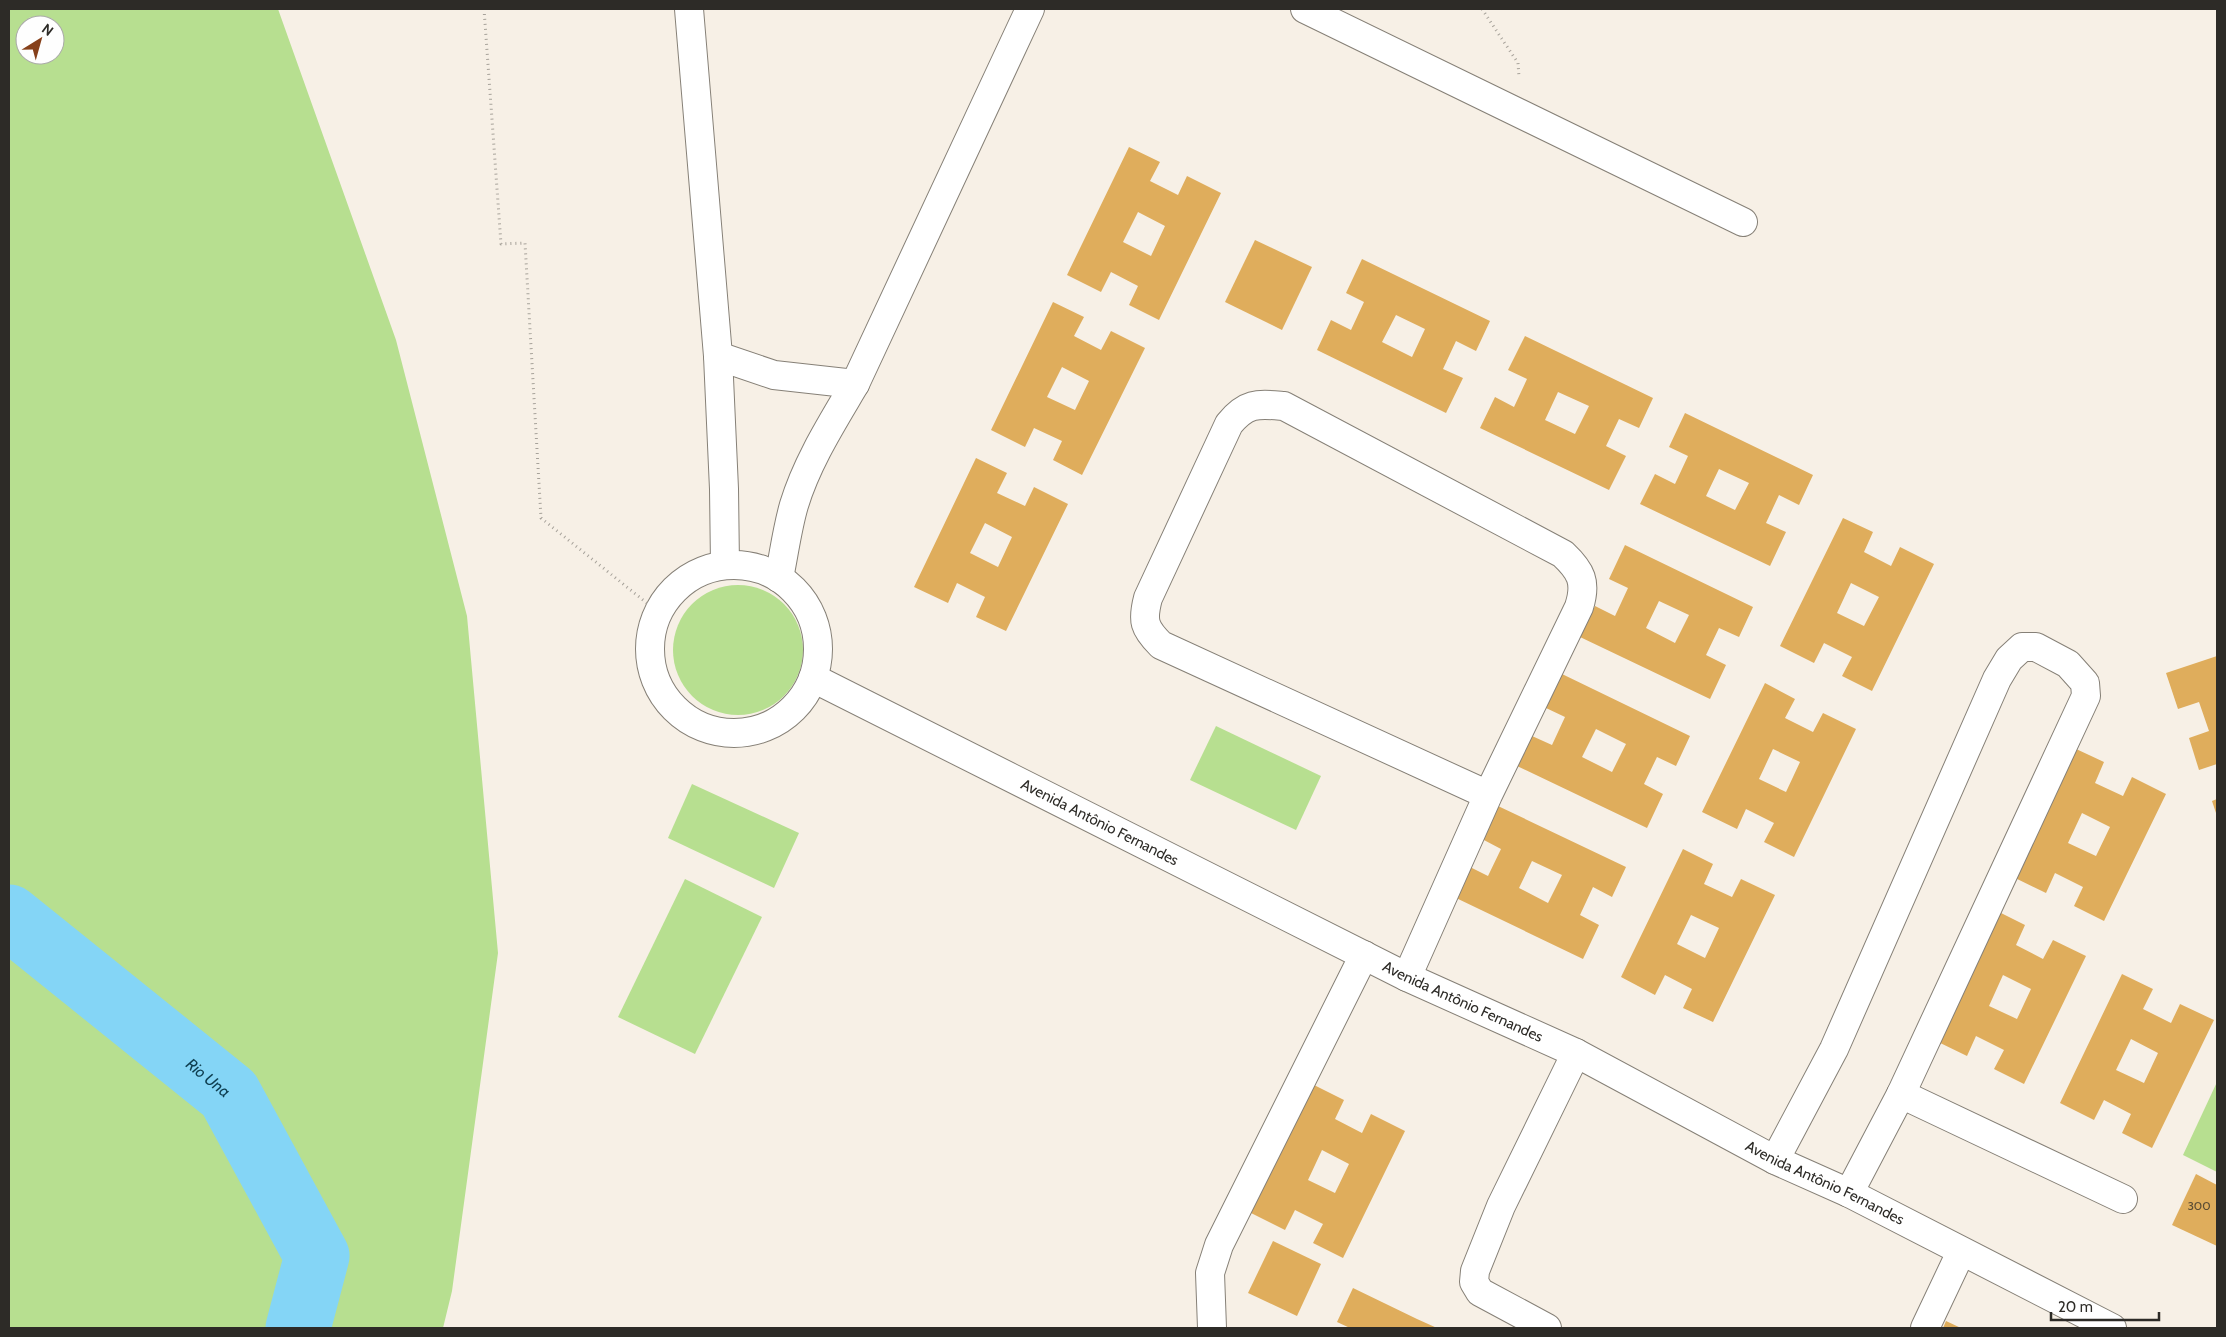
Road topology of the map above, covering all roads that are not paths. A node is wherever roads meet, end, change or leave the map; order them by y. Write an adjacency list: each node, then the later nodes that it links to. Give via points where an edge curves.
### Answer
1 (689, 9): 5 (street)
2 (1030, 9): 6 (street)
3 (1304, 9): 4 (street)
4 (1744, 222)
5 (718, 356): 6 (street, via 774,375); 7 (street)
6 (855, 384): 8 (street, via 805,474 794,506)
7 (725, 565): 8 (street, via 753,567); 9 (street, via 697,573 674,589 658,612 650,638 651,665 661,691 678,712 701,726 728,733 755,730 780,720 800,702)
8 (779, 578): 9 (street, via 800,597 814,622 818,650)
9 (813, 678): 11 (street, Avenida Antônio Fernandes)
10 (1488, 795): 10 (street, via 1579,606 1583,595 1582,578 1577,568 1563,554 1536,538 1284,406 1253,406 1240,411 1229,424 1148,598 1145,626 1151,636 1161,645); 12 (street)
11 (1364, 955): 12 (street, Avenida Antônio Fernandes); 19 (street, via 1219,1245 1210,1273)
12 (1407, 977): 13 (street, Avenida Antônio Fernandes)
13 (1576, 1053): 15 (street, Avenida Antônio Fernandes); 20 (street, via 1501,1206 1474,1282 1480,1292)
14 (1901, 1094): 15 (street, via 2086,696 2085,683 2079,674 2068,664 2036,647 2022,647 2009,659 1997,679 1834,1049); 16 (street); 17 (street)
15 (1775, 1160): 16 (street, Avenida Antônio Fernandes)
16 (1849, 1193): 18 (street, Avenida Antônio Fernandes)
17 (2123, 1199)
18 (1962, 1252): 21 (street); 22 (street, Avenida Antônio Fernandes)
19 (1212, 1328)
20 (1547, 1328)
21 (1925, 1328)
22 (2112, 1328)

